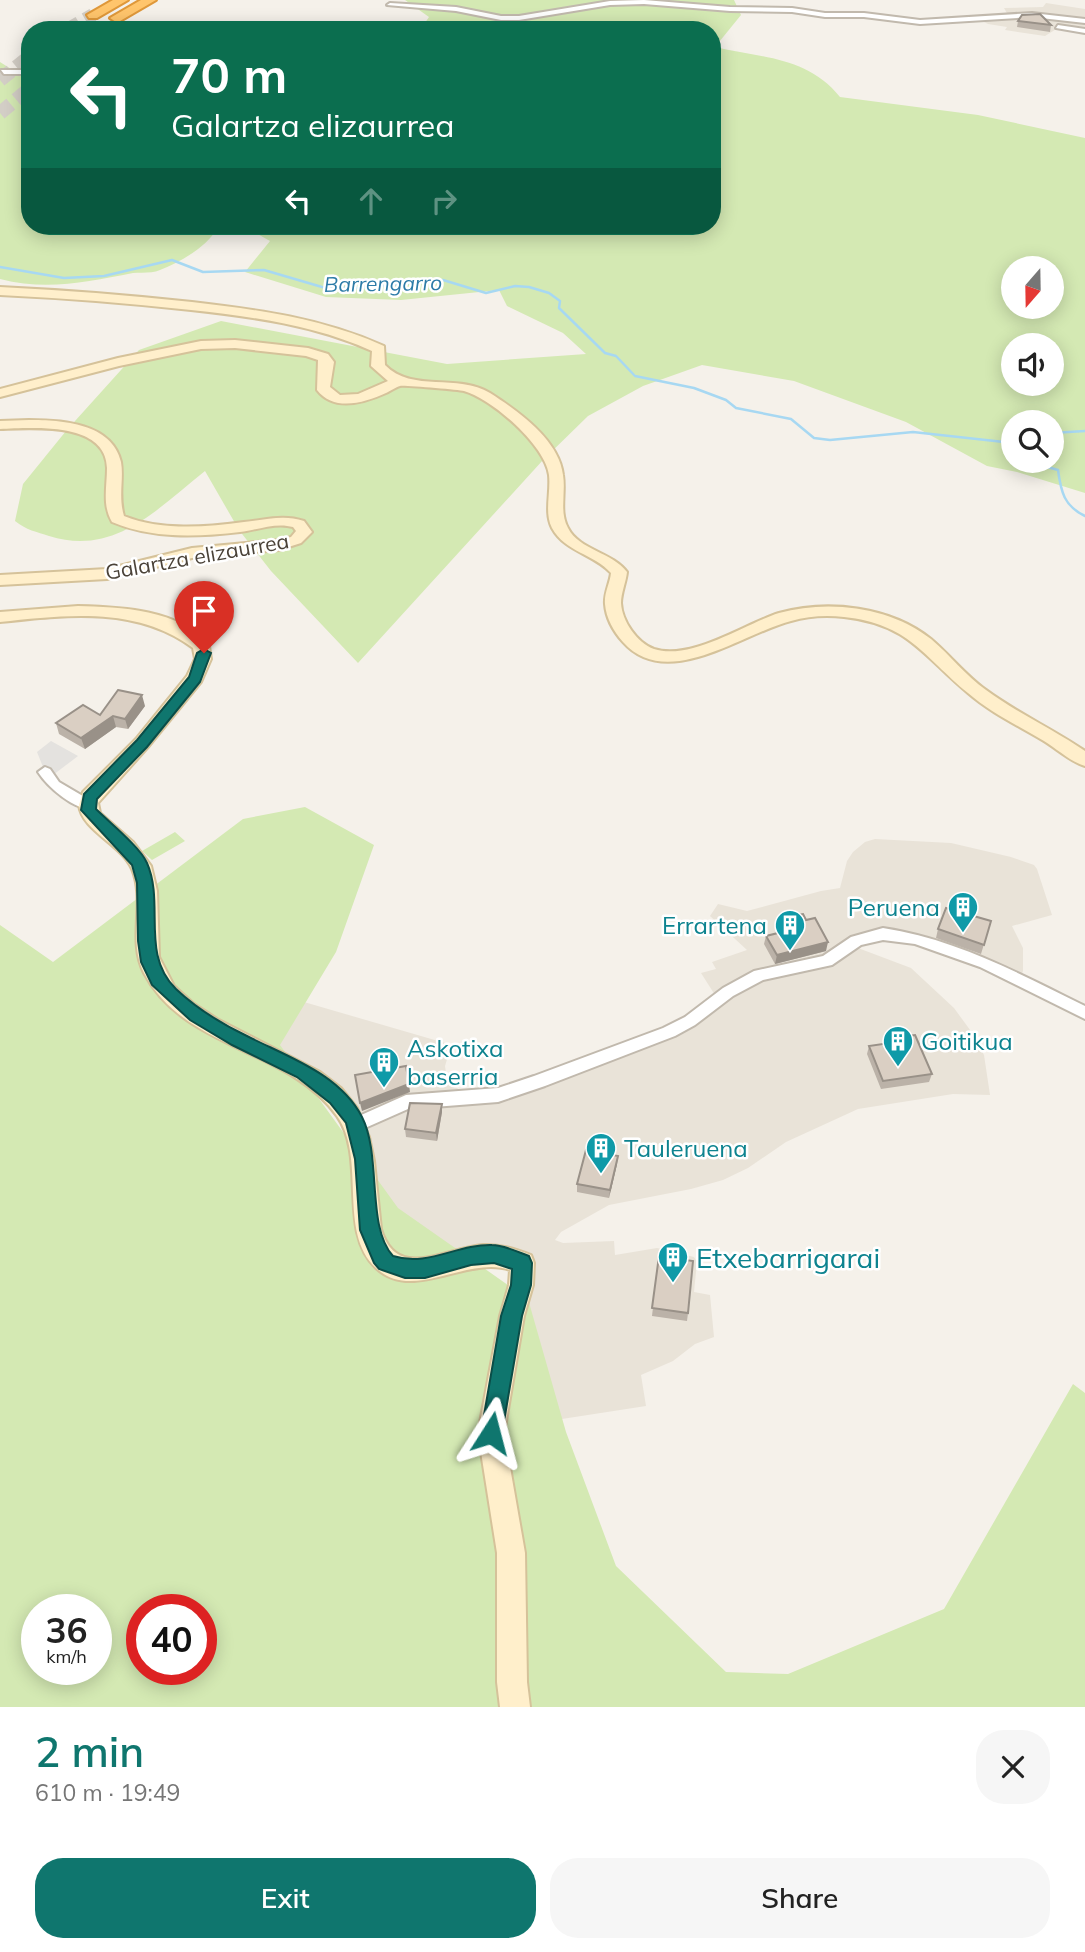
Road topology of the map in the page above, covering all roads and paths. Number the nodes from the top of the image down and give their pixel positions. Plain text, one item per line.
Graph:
1 (122, 0) edge
2 (150, 0) edge
3 (397, 0) edge
4 (93, 15) tunnel mouth
5 (1001, 17) junction
6 (116, 18) tunnel mouth
7 (1085, 21) edge
8 (1085, 31) edge
9 (4, 72) dead end
10 (21, 72) edge
11 (0, 291) edge
12 (397, 382) junction
13 (0, 393) edge
14 (0, 425) edge
15 (0, 580) edge
16 (0, 617) edge
17 (1085, 760) edge
18 (45, 772) dead end
19 (88, 804) junction
20 (1085, 1013) edge
21 (356, 1125) junction
22 (515, 1707) edge

1 - 4 highway
2 - 6 highway
3 - 5 street
5 - 7 street
5 - 8 street
9 - 10 street
11 - 12 street
12 - 13 street
12 - 17 street
14 - 15 street, Galartza elizaurrea
16 - 19 street, Galartza elizaurrea
18 - 19 street
19 - 21 street
20 - 21 street
21 - 22 street

